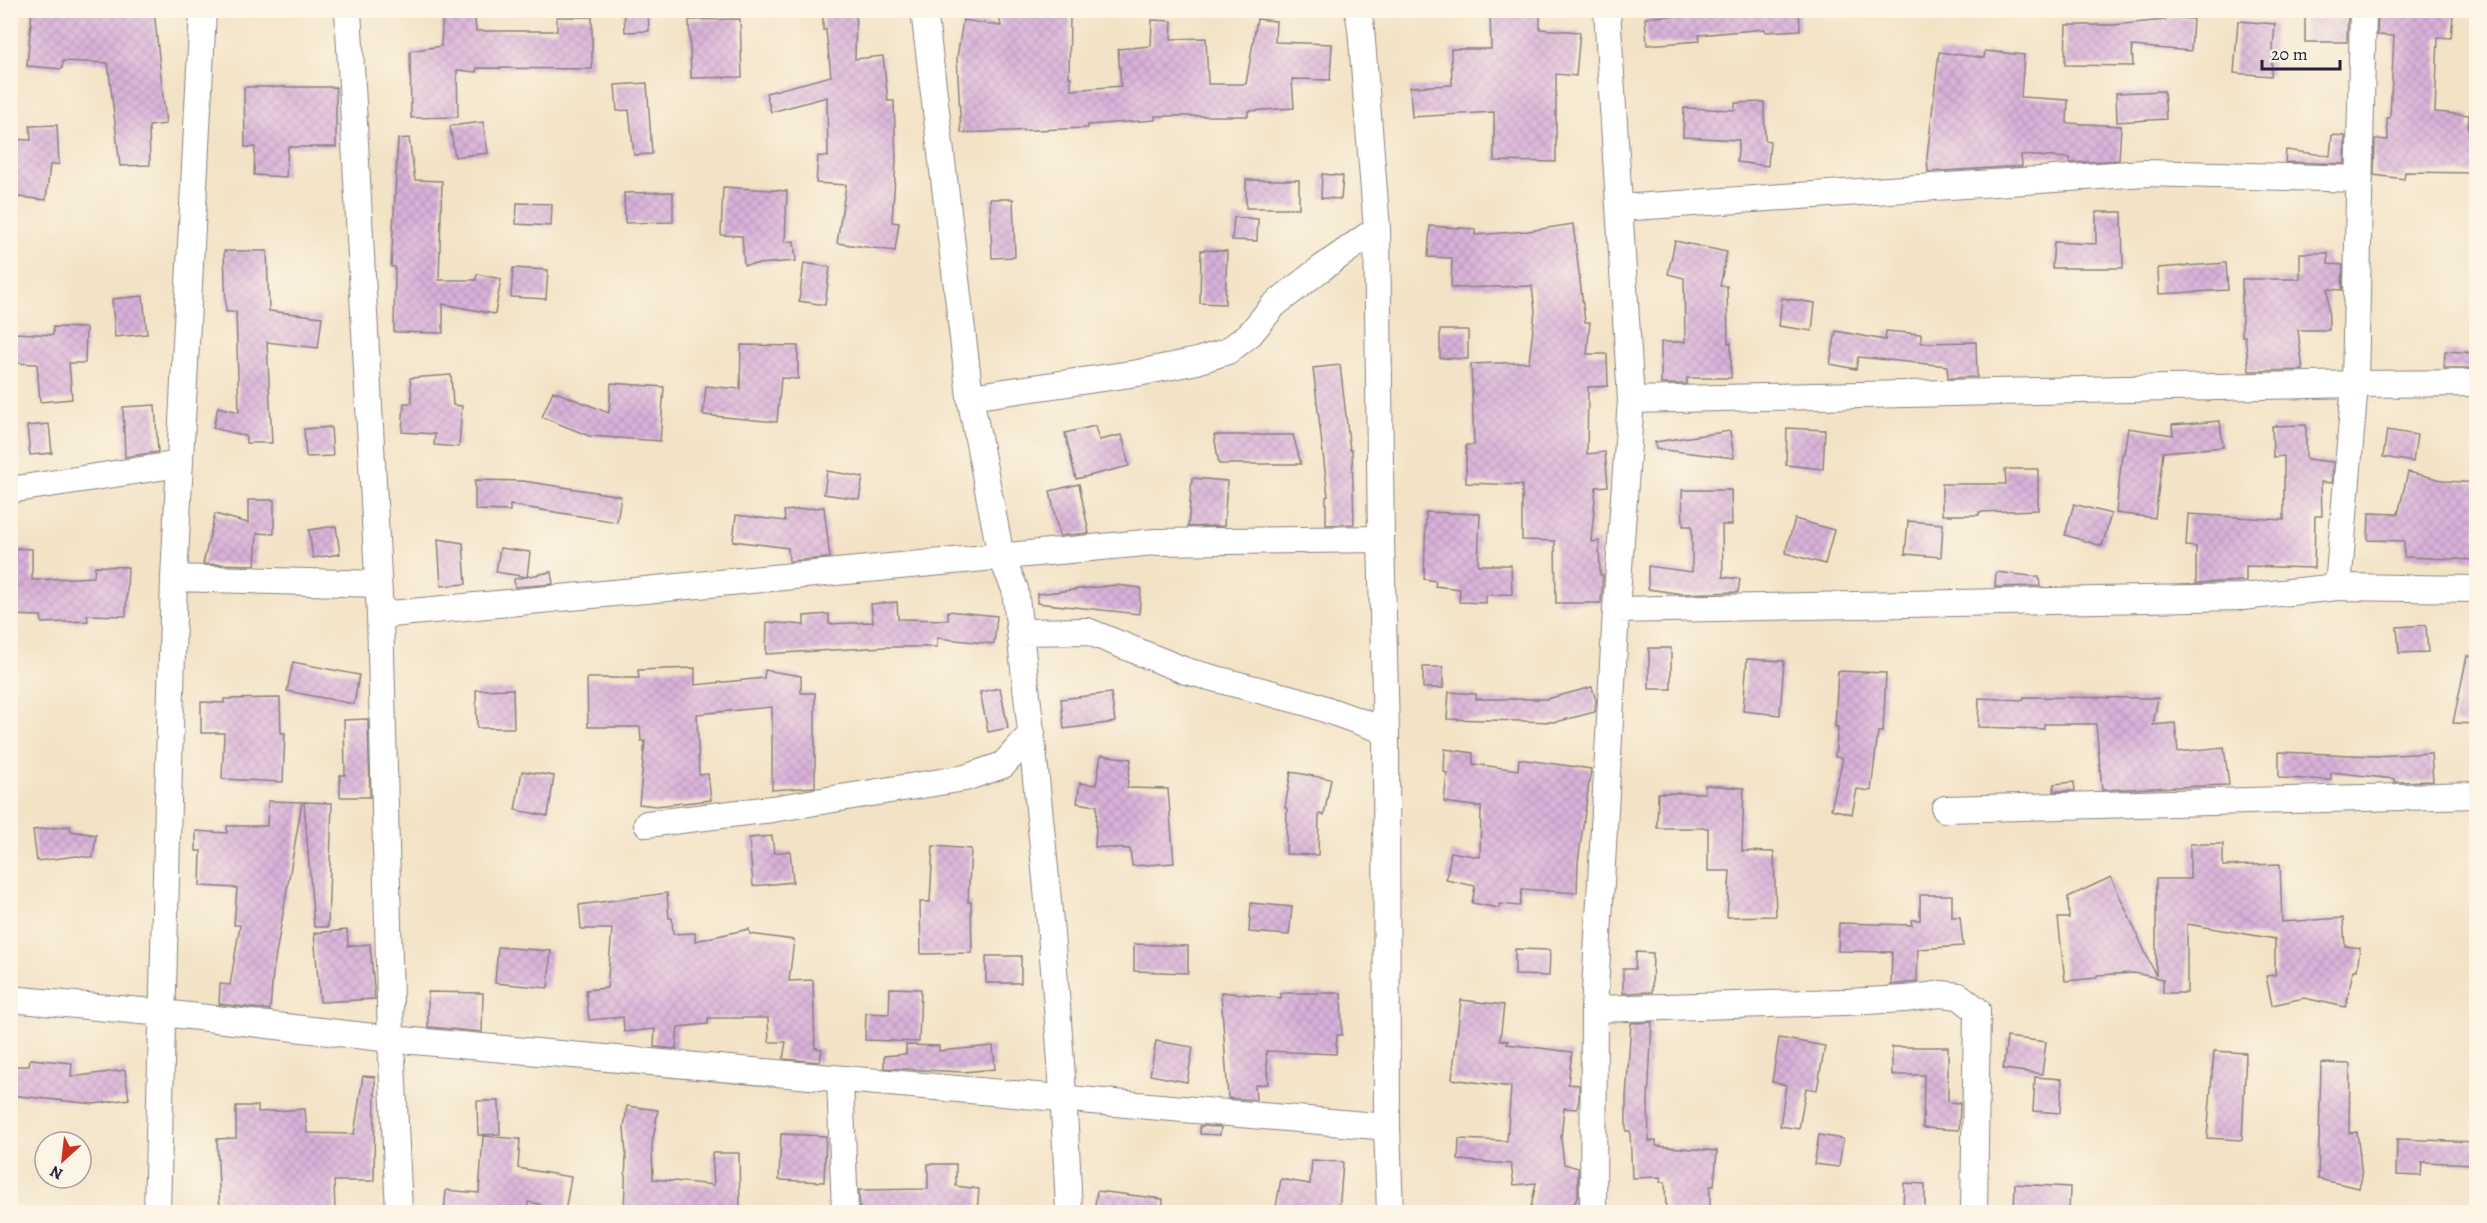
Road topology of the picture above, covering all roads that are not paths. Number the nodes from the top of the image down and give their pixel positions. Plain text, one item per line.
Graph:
1 (203, 10) edge
2 (348, 10) edge
3 (924, 10) edge
4 (1358, 10) edge
5 (1607, 10) edge
6 (2363, 10) edge
7 (2360, 179) junction
8 (1619, 208) junction
9 (1377, 229) junction
10 (2476, 383) edge
11 (2355, 384) junction
12 (970, 397) junction
13 (1631, 400) junction
14 (180, 464) junction
15 (10, 490) edge
16 (1380, 539) junction
17 (1001, 556) junction
18 (174, 578) junction
19 (378, 584) junction
20 (2338, 587) junction
21 (2476, 589) edge
22 (1616, 610) junction
23 (380, 615) junction
24 (1020, 632) junction
25 (1386, 731) junction
26 (1032, 733) junction
27 (2476, 795) edge
28 (1945, 809) dead end
29 (646, 824) dead end
30 (10, 999) edge
31 (1594, 1009) junction
32 (163, 1013) junction
33 (391, 1039) junction
34 (840, 1078) junction
35 (1064, 1098) junction
36 (1387, 1126) junction
37 (157, 1212) edge
38 (399, 1212) edge
39 (845, 1212) edge
40 (1069, 1212) edge
41 (1390, 1212) edge
42 (1593, 1212) edge
43 (1974, 1212) edge

1 - 14 street
2 - 19 street
3 - 12 street
4 - 9 street
5 - 8 street
6 - 7 street
7 - 8 street
7 - 11 street
8 - 13 street
9 - 12 street
9 - 16 street
10 - 11 street
11 - 13 street
11 - 20 street
12 - 17 street
13 - 22 street
14 - 15 street
14 - 18 street
16 - 17 street
16 - 25 street
17 - 23 street
17 - 24 street
18 - 19 street
18 - 32 street
19 - 23 street
20 - 21 street
20 - 22 street
22 - 31 street
23 - 33 street
24 - 25 street
24 - 26 street
25 - 36 street
26 - 29 street
26 - 35 street
27 - 28 street
30 - 32 street
31 - 42 street
31 - 43 street
32 - 33 street
32 - 37 street
33 - 34 street
33 - 38 street
34 - 35 street
34 - 39 street
35 - 36 street
35 - 40 street
36 - 41 street

